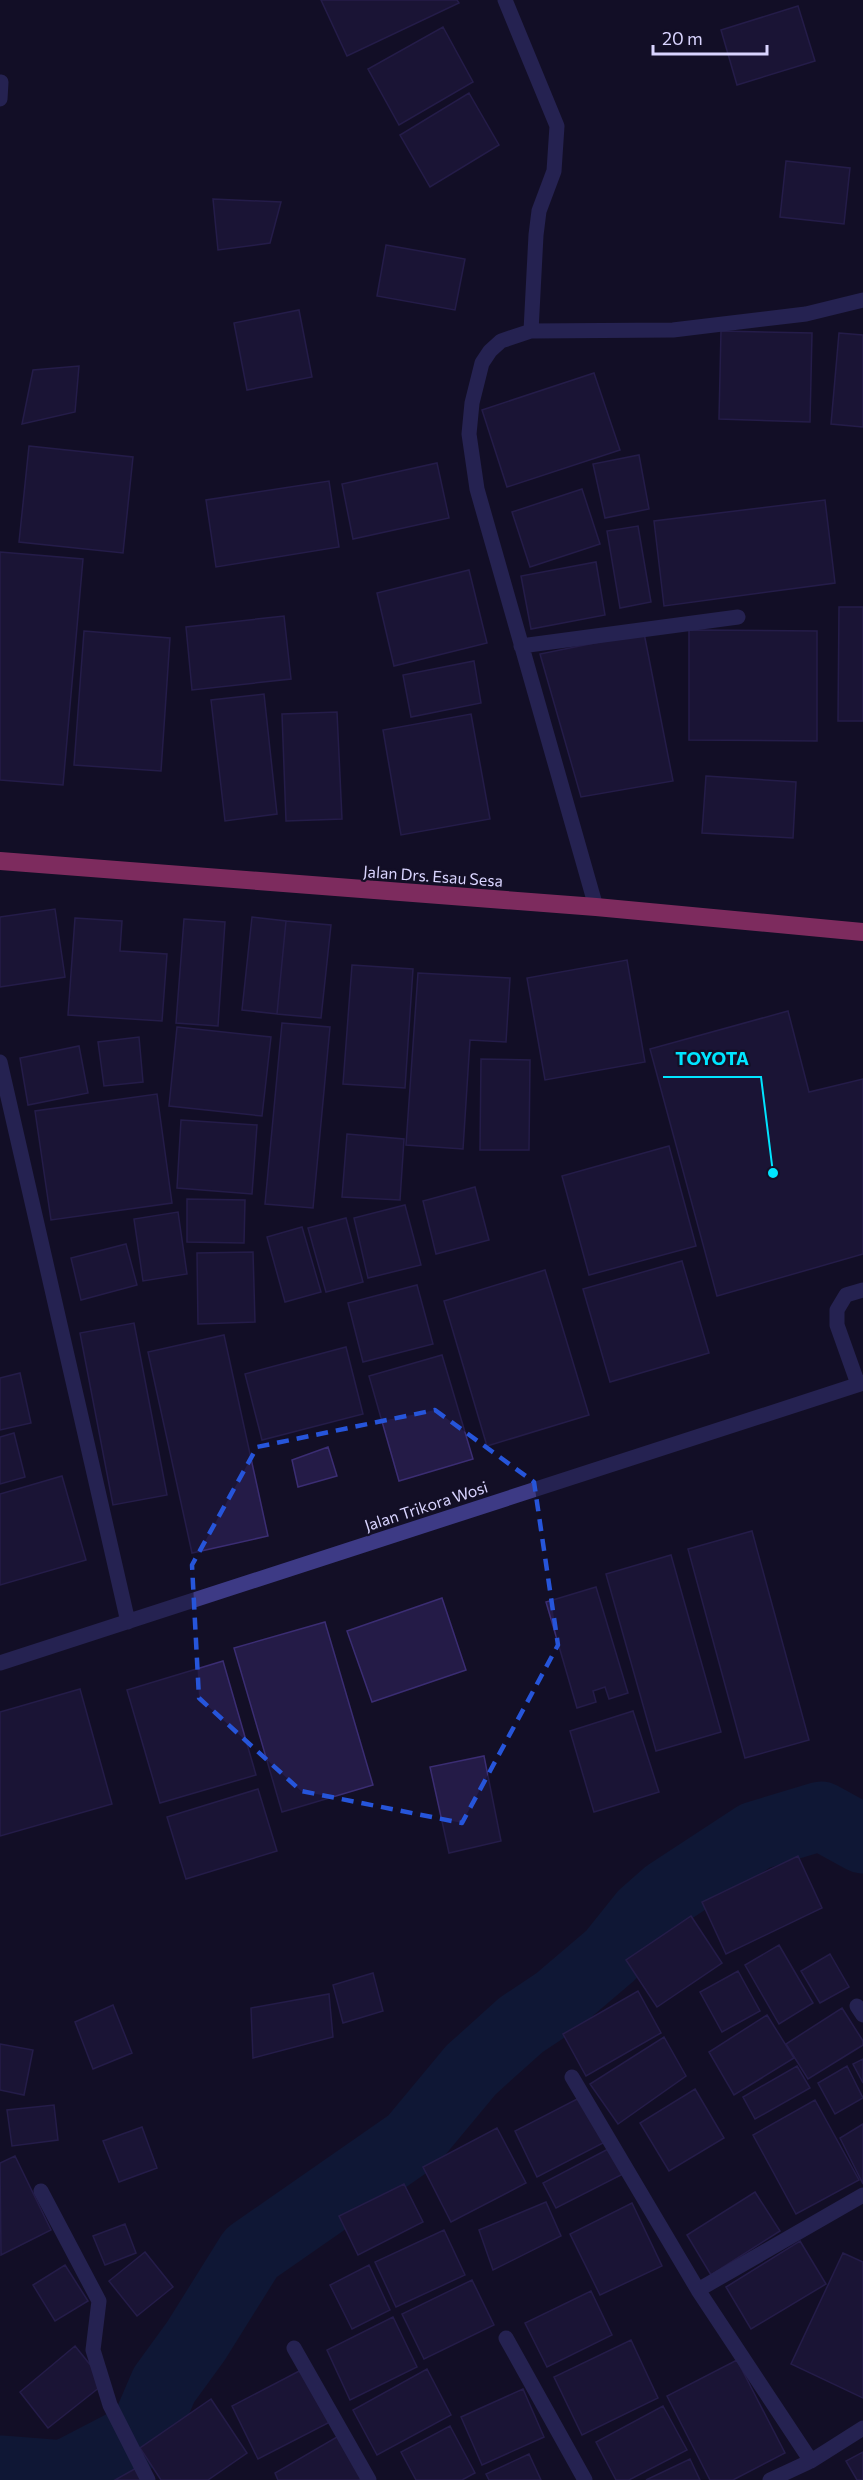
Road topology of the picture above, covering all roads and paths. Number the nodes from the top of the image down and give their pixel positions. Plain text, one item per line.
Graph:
1 (505, 0) edge
2 (1, 82) edge
3 (0, 99) edge
4 (863, 300) edge
5 (531, 331) junction
6 (738, 617) dead end
7 (521, 646) junction
8 (0, 861) edge
9 (596, 907) junction
10 (863, 932) edge
11 (0, 1062) edge
12 (863, 1290) edge
13 (861, 1383) edge
14 (128, 1622) junction
15 (0, 1662) edge
16 (572, 2077) dead end
17 (41, 2192) dead end
18 (863, 2195) edge
19 (698, 2290) junction
20 (506, 2338) dead end
21 (294, 2348) dead end
22 (863, 2428) edge
23 (811, 2461) junction
24 (148, 2480) edge
25 (369, 2480) edge
26 (585, 2480) edge
27 (770, 2480) edge

1 - 5 street
2 - 3 street
4 - 5 street
5 - 7 street
6 - 7 street
7 - 9 street
8 - 9 highway, Jalan Drs. Esau Sesa
9 - 10 highway, Jalan Drs. Esau Sesa
11 - 14 street
12 - 13 street
13 - 14 street, Jalan Trikora Wosi
14 - 15 street, Jalan Trikora Wosi
16 - 19 street
17 - 24 street
18 - 19 street
19 - 23 street
20 - 26 street
21 - 25 street
22 - 23 street
23 - 27 street

